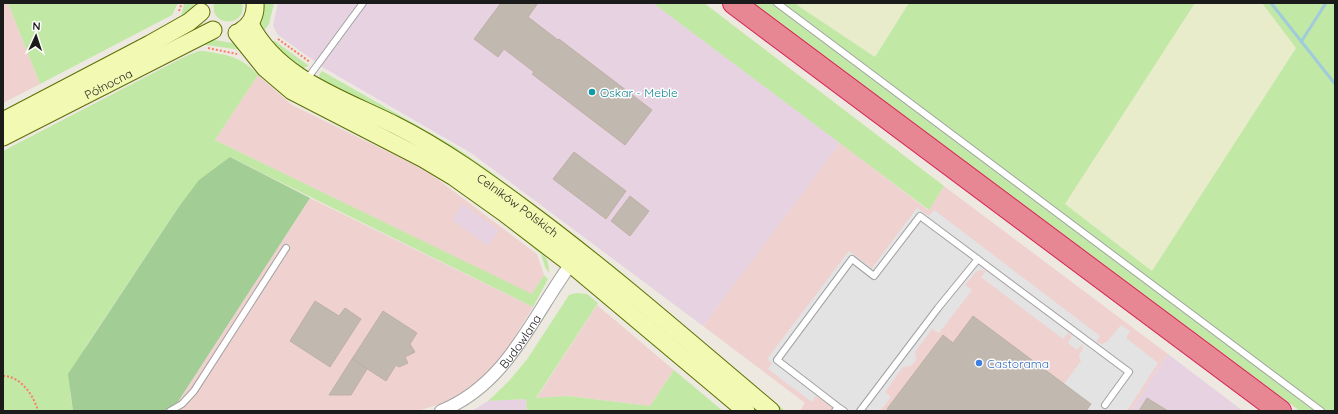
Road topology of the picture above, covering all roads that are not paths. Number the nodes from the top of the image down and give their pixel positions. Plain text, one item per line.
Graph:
1 (255, 3) edge
2 (363, 3) edge
3 (734, 3) edge
4 (778, 3) edge
5 (201, 8) edge
6 (243, 28) junction
7 (213, 30) junction
8 (306, 81) junction
9 (3, 121) edge
10 (3, 137) edge
11 (286, 248) dead end
12 (575, 258) junction
13 (978, 259) junction
14 (1105, 405) dead end
15 (836, 409) edge
16 (170, 411) edge
17 (440, 411) edge
18 (746, 411) edge
19 (772, 411) edge
20 (844, 411) edge
21 (860, 411) edge
22 (1280, 411) edge
23 (1321, 411) edge

1 - 6 street
2 - 8 lane
3 - 22 highway
4 - 23 lane
5 - 7 street
5 - 9 street, Północna
6 - 7 street
6 - 8 street, Celników Polskich
6 - 12 street, Celników Polskich
7 - 10 street, Północna
8 - 12 street, Celników Polskich
11 - 16 lane
12 - 17 street, Budowlana
12 - 18 street, Celników Polskich
12 - 19 street, Celników Polskich
13 - 14 lane
13 - 15 lane
13 - 21 lane
15 - 20 lane

